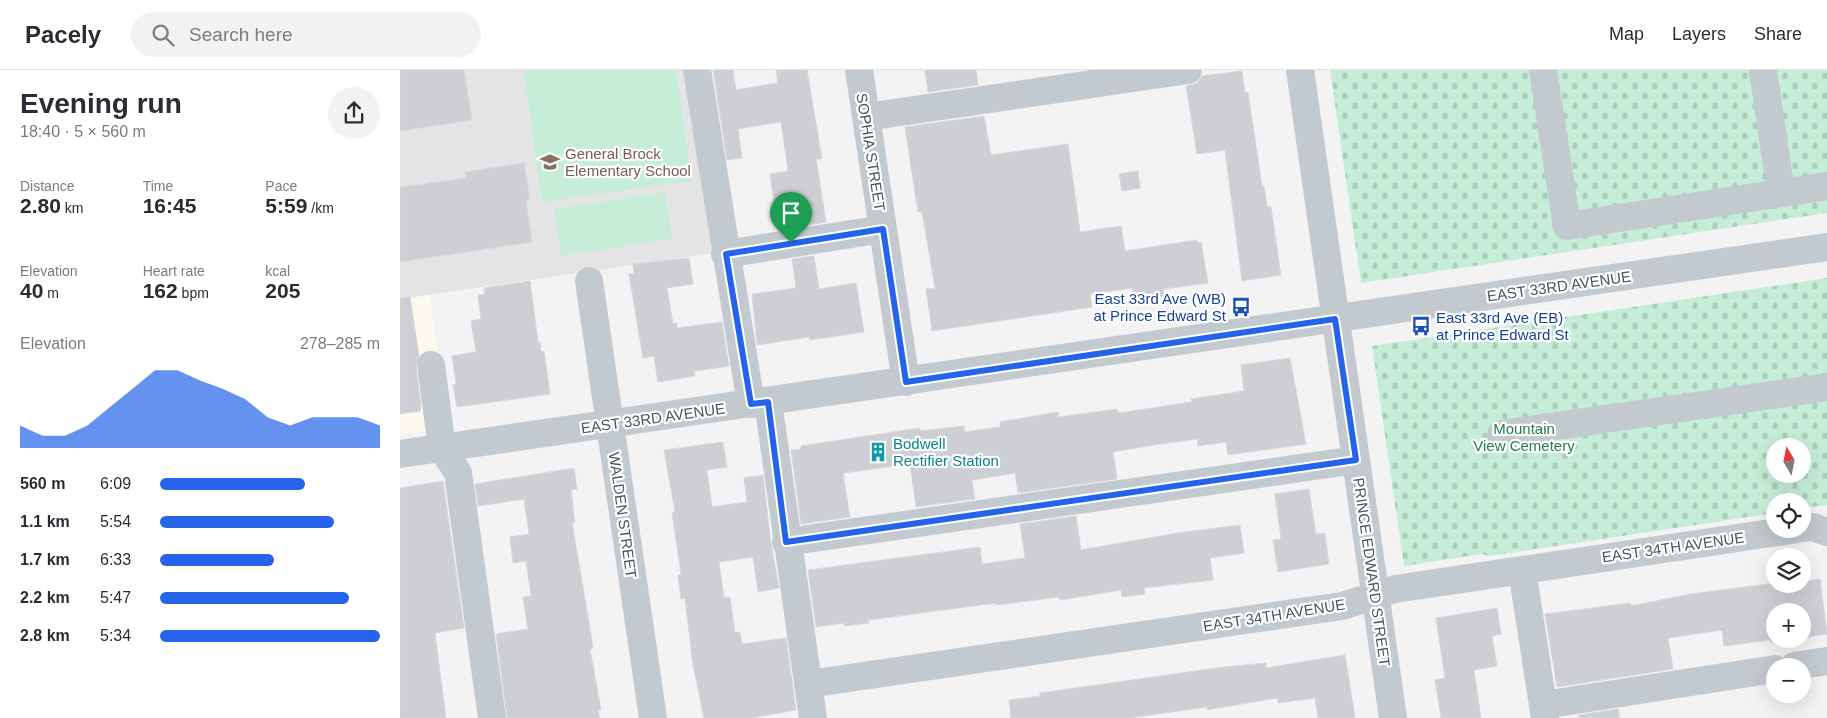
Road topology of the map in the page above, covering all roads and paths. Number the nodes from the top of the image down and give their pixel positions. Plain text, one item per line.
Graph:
1 (697, 70) edge
2 (859, 70) edge
3 (1188, 70) edge
4 (1300, 70) edge
5 (1543, 70) edge
6 (1762, 70) edge
7 (1080, 78) edge
8 (866, 117) junction
9 (1827, 186) edge
10 (1781, 193) junction
11 (883, 229) junction
12 (1827, 247) edge
13 (726, 254) junction
14 (589, 281) dead end
15 (1335, 319) junction
16 (431, 364) dead end
17 (906, 382) junction
18 (1827, 387) edge
19 (759, 403) junction
20 (609, 425) junction
21 (1501, 434) dead end
22 (442, 448) junction
23 (400, 454) edge
24 (1356, 460) junction
25 (1766, 535) edge
26 (786, 542) junction
27 (1522, 570) junction
28 (1375, 594) junction
29 (1827, 661) edge
30 (1811, 663) edge
31 (1766, 671) edge
32 (808, 684) junction
33 (1544, 712) edge
34 (492, 718) edge
35 (653, 718) edge
36 (813, 718) edge
37 (1393, 718) edge

1 - 13 street
2 - 8 street, SOPHIA STREET
3 - 7 street
4 - 15 street, PRINCE EDWARD STREET
5 - 10 street
6 - 10 street
7 - 8 street
8 - 11 street, SOPHIA STREET
9 - 10 street
11 - 13 street
11 - 17 street, SOPHIA STREET
12 - 15 street, EAST 33RD AVENUE
13 - 19 street
14 - 20 street, WALDEN STREET
15 - 17 street, EAST 33RD AVENUE
15 - 24 street, PRINCE EDWARD STREET
16 - 22 street
17 - 19 street, EAST 33RD AVENUE
18 - 21 street
19 - 20 street, EAST 33RD AVENUE
19 - 26 street
20 - 22 street, EAST 33RD AVENUE
20 - 35 street, WALDEN STREET
22 - 23 street, EAST 33RD AVENUE
22 - 34 street
24 - 26 street
24 - 28 street, PRINCE EDWARD STREET
25 - 27 street, EAST 34TH AVENUE
26 - 32 street
27 - 28 street, EAST 34TH AVENUE
27 - 33 street
28 - 32 street, EAST 34TH AVENUE
28 - 37 street, PRINCE EDWARD STREET
29 - 30 street
31 - 33 street
32 - 36 street

